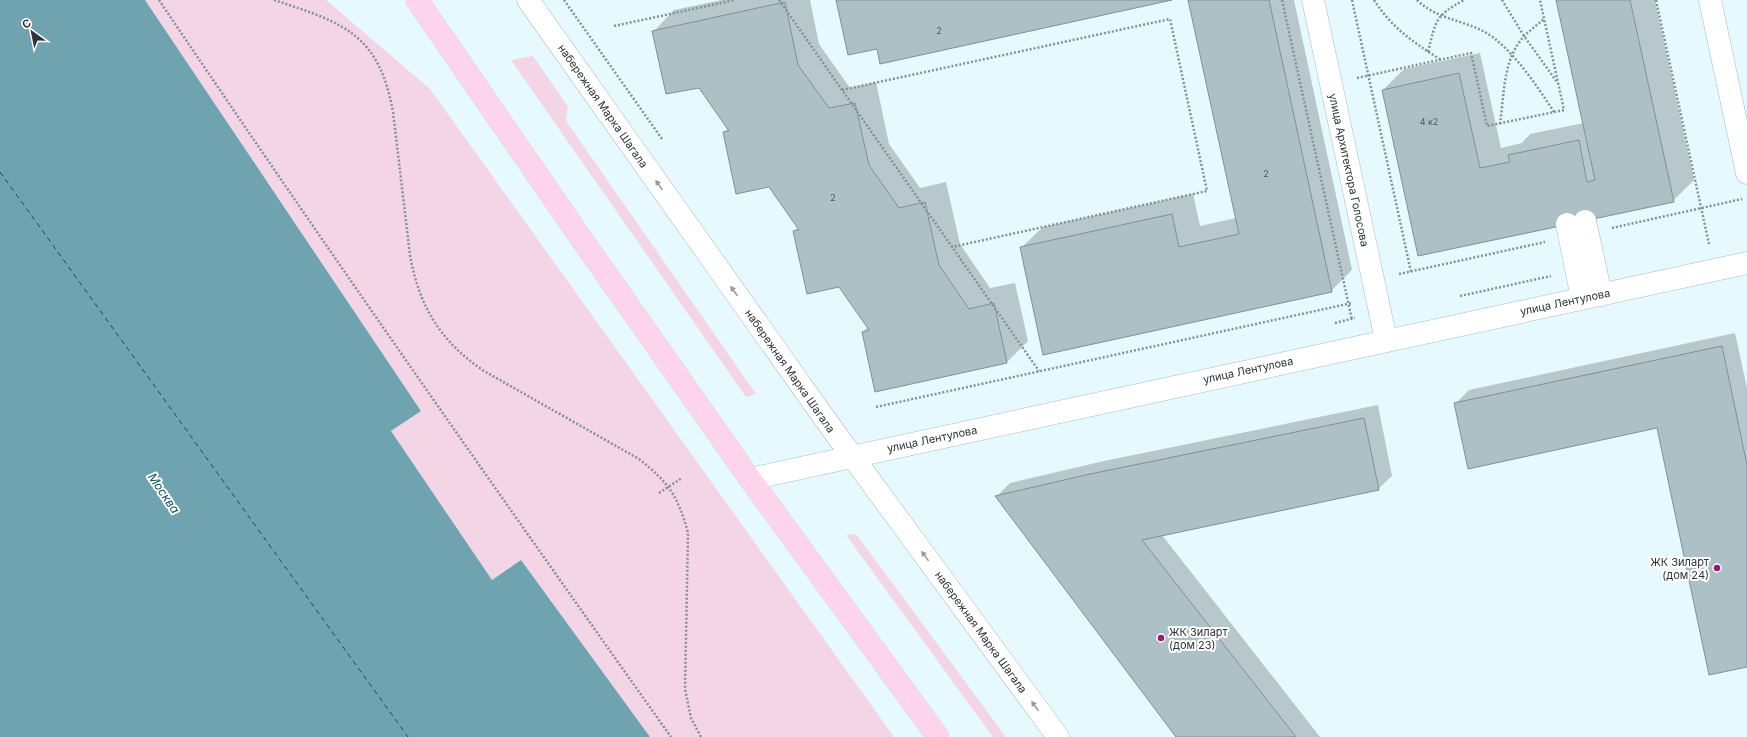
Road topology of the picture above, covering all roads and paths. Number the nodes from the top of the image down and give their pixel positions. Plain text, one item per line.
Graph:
1 (159, 0) edge
2 (274, 0) edge
3 (417, 0) edge
4 (528, 0) edge
5 (564, 0) edge
6 (735, 0) edge
7 (779, 0) edge
8 (1282, 0) edge
9 (1313, 0) edge
10 (1352, 0) edge
11 (1374, 0) edge
12 (1417, 0) edge
13 (1464, 0) edge
14 (1502, 0) edge
15 (1540, 0) edge
16 (1656, 0) edge
17 (1710, 0) edge
18 (1440, 15) junction
19 (1544, 19) junction
20 (614, 26) dead end
21 (1524, 36) junction
22 (1428, 52) junction
23 (1512, 56) junction
24 (1442, 60) junction
25 (1369, 76) junction
26 (1331, 84) junction
27 (1558, 84) junction
28 (842, 90) junction
29 (1554, 112) junction
30 (1500, 124) junction
31 (664, 142) dead end
32 (1747, 173) edge
33 (1716, 241) dead end
34 (1708, 243) junction
35 (952, 247) junction
36 (1747, 262) edge
37 (1577, 270) junction
38 (1714, 270) junction
39 (1411, 272) dead end
40 (1456, 297) dead end
41 (1592, 297) junction
42 (1348, 304) junction
43 (1379, 306) junction
44 (1351, 319) junction
45 (1328, 325) dead end
46 (1386, 340) junction
47 (1357, 346) junction
48 (1039, 371) junction
49 (876, 407) dead end
50 (852, 456) junction
51 (682, 478) dead end
52 (750, 479) junction
53 (668, 487) junction
54 (659, 493) dead end
55 (671, 737) edge
56 (701, 737) edge
57 (938, 737) edge
58 (1058, 737) edge

1 - 55 path
2 - 53 path
3 - 52 main road
50 -> 4 street, набережная Марка Шагала
5 - 31 path
6 - 20 path
7 - 28 path
8 - 42 path
9 - 26 street, улица Архитектора Голосова
10 - 25 path
11 - 22 path
12 - 18 path
13 - 18 path
14 - 21 path
15 - 19 path
16 - 34 path
17 - 32 street
18 - 22 path
18 - 23 path
19 - 21 path
19 - 27 path
21 - 23 path
21 - 27 path
22 - 24 path
23 - 29 path
23 - 30 path
24 - 25 path
24 - 30 path
25 - 26 path
25 - 39 path
26 - 43 street, улица Архитектора Голосова
27 - 29 path
28 - 35 path
28 - 35 path
29 - 30 path
33 - 34 path
34 - 38 path
35 - 48 path
36 - 38 street, улица Лентулова
37 - 40 path
37 - 41 street
37 - 41 street
38 - 41 street, улица Лентулова
41 - 46 street, улица Лентулова
42 - 43 path
42 - 44 path
42 - 48 path
43 - 44 path
43 - 46 street, улица Архитектора Голосова
44 - 45 path
44 - 47 path
46 - 47 street, улица Лентулова
47 - 50 street, улица Лентулова
48 - 49 path
50 - 52 street, улица Лентулова
58 -> 50 street, набережная Марка Шагала
51 - 53 path
52 - 57 main road
53 - 54 path
53 - 56 path

